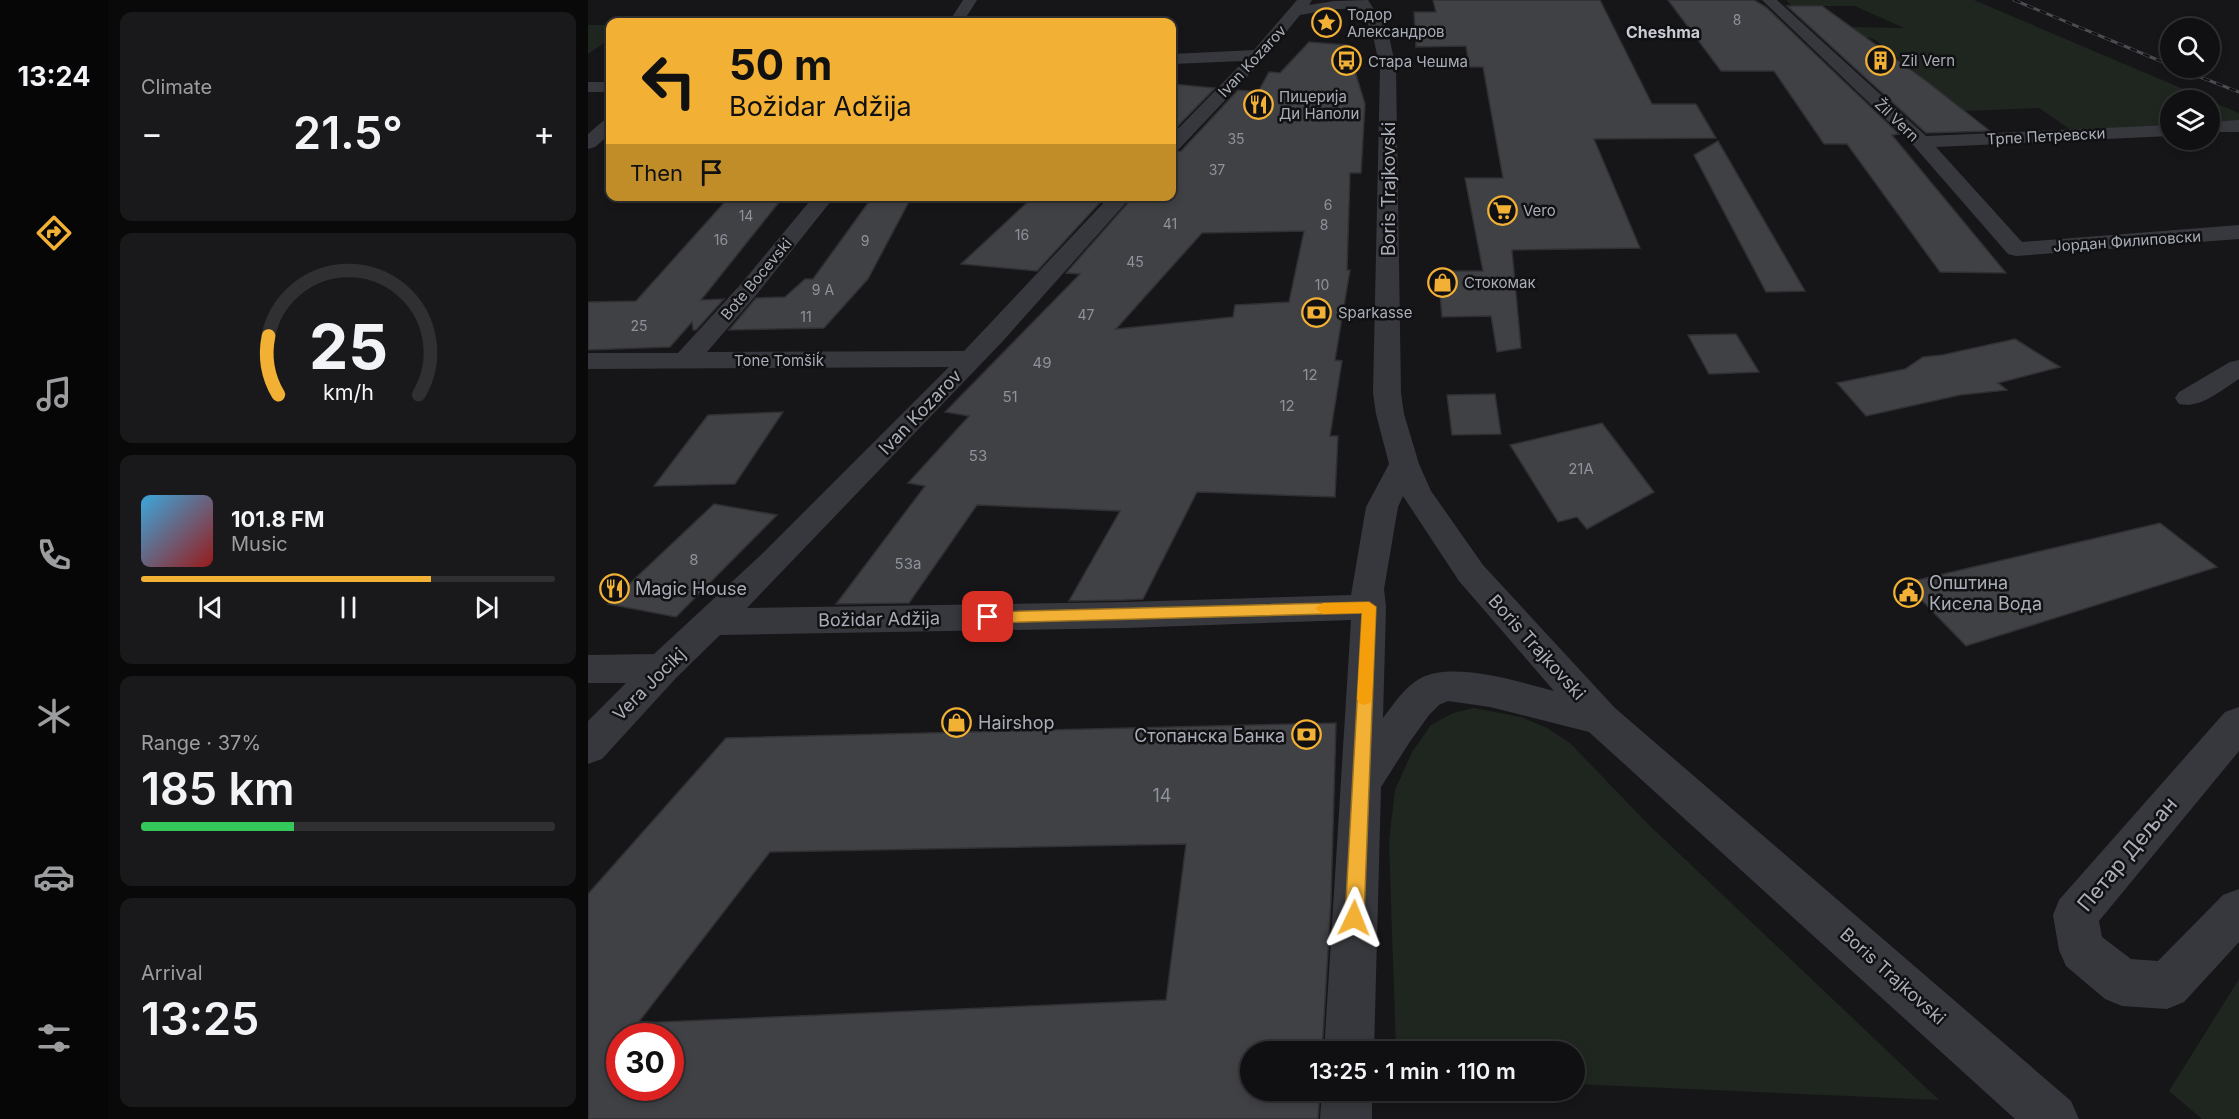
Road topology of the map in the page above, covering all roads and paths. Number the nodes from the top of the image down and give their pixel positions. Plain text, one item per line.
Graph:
1 (970, 0) edge
2 (1769, 0) edge
3 (1304, 3) edge
4 (1363, 3) edge
5 (959, 18) edge
6 (1258, 55) junction
7 (1176, 59) edge
8 (588, 87) edge
9 (606, 87) edge
10 (2239, 126) edge
11 (606, 127) edge
12 (2220, 127) edge
13 (2160, 130) edge
14 (1176, 141) edge
15 (1921, 142) junction
16 (588, 143) edge
17 (821, 201) edge
18 (1117, 201) edge
19 (2239, 232) edge
20 (2016, 249) joint
21 (971, 359) junction
22 (686, 360) junction
23 (588, 361) edge
24 (2239, 368) edge
25 (2189, 398) dead end
26 (1404, 464) junction
27 (1369, 607) junction
28 (712, 622) junction
29 (663, 668) junction
30 (588, 669) edge
31 (1601, 718) junction
32 (2239, 723) edge
33 (588, 747) edge
34 (1360, 785) junction
35 (2239, 910) edge
36 (1349, 1041) edge
37 (1347, 1101) edge
38 (1346, 1119) edge
39 (2053, 1119) edge

1 - 5 street
2 - 15 street, Žil Vern
3 - 4 street
3 - 6 street, Ivan Kozarov
4 - 26 street, Boris Trajkovski
6 - 7 street
6 - 14 street, Ivan Kozarov
8 - 9 street
10 - 12 street
11 - 16 street
13 - 15 street, Трпе Петревски
15 - 20 street, Žil Vern
17 - 22 street, Bote Bocevski
18 - 21 street, Ivan Kozarov
19 - 20 street, Јордан Филиповски
21 - 22 street, Tone Tomšiḱ
21 - 28 street, Ivan Kozarov
22 - 23 street, Tone Tomšiḱ
24 - 25 street
26 - 27 street
26 - 31 street, Boris Trajkovski
27 - 28 street, Božidar Adžija
27 - 34 street
28 - 29 street, Vera Jocikj
29 - 30 street
29 - 33 street, Vera Jocikj
31 - 34 street
31 - 39 street, Boris Trajkovski
32 - 35 street, Петар Дељан
34 - 36 street
37 - 38 street

